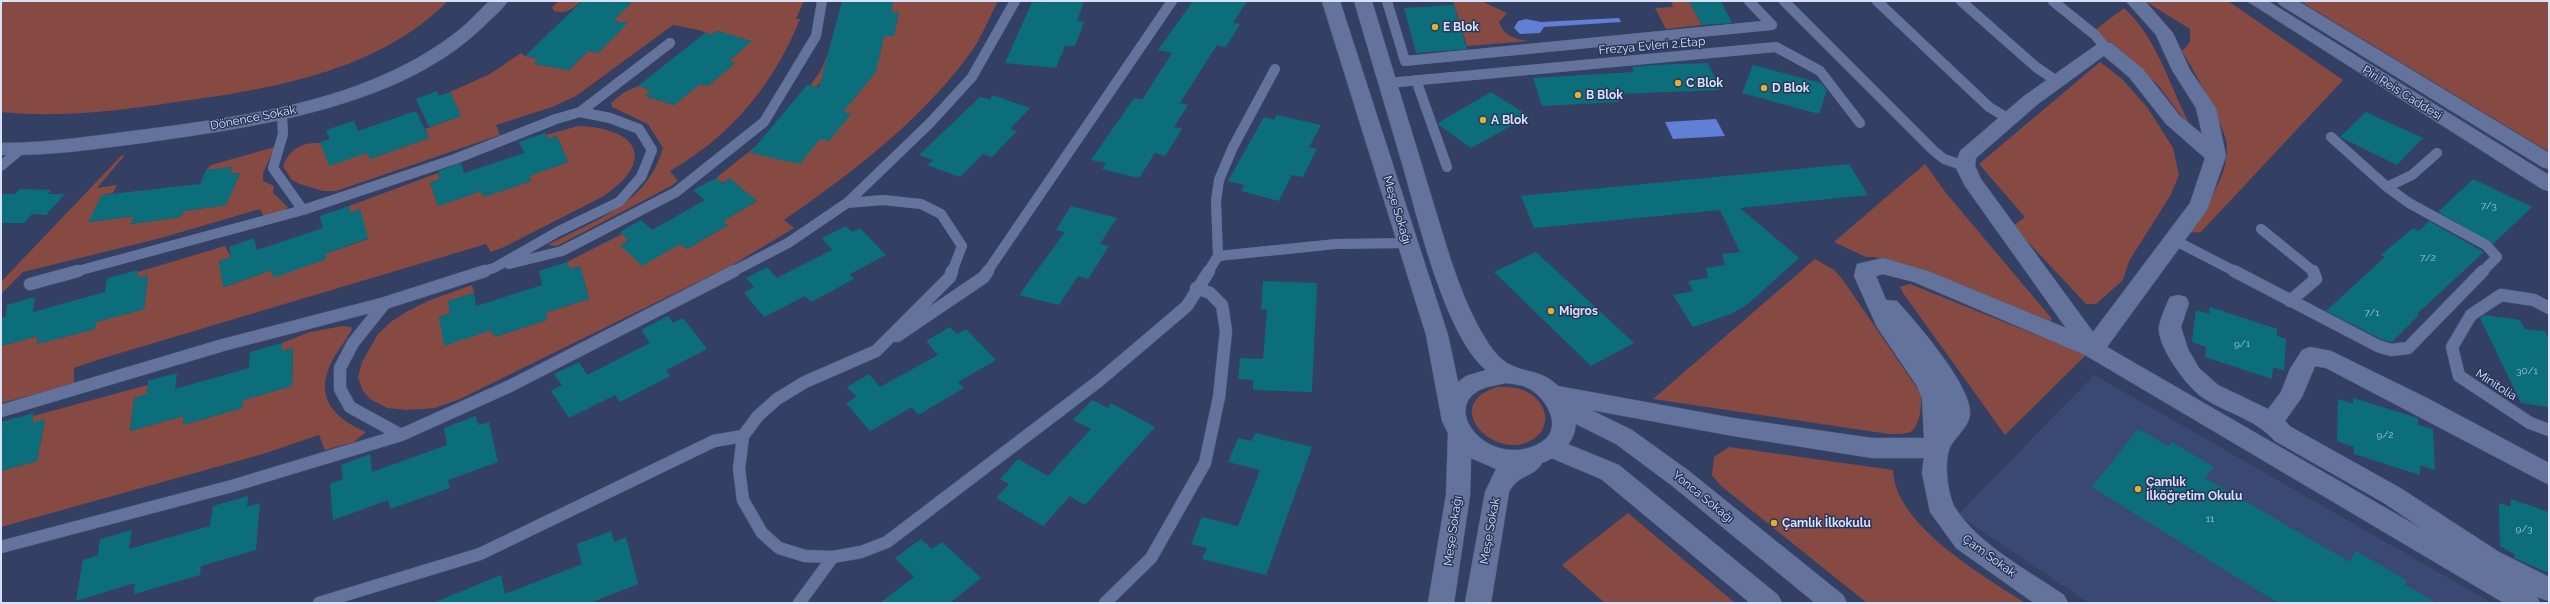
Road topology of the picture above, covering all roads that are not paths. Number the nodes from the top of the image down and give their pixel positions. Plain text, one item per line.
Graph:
1 (499, 1) edge
2 (822, 1) edge
3 (1015, 1) edge
4 (1172, 1) edge
5 (1331, 1) edge
6 (1363, 1) edge
7 (1387, 1) edge
8 (1749, 1) edge
9 (1784, 1) edge
10 (1877, 1) edge
11 (1961, 1) edge
12 (2053, 1) edge
13 (2135, 1) edge
14 (2256, 1) edge
15 (2286, 1) edge
16 (670, 43) dead end
17 (2104, 47) junction
18 (1275, 69) dead end
19 (1416, 80) junction
20 (2056, 80) junction
21 (1388, 83) junction
22 (580, 112) junction
23 (282, 115) junction
24 (2009, 120) junction
25 (1860, 123) dead end
26 (2331, 137) dead end
27 (1, 149) edge
28 (20, 150) junction
29 (2437, 153) dead end
30 (2216, 156) junction
31 (2549, 162) edge
32 (1, 166) edge
33 (1965, 166) junction
34 (1447, 167) dead end
35 (2549, 184) edge
36 (2387, 187) junction
37 (847, 203) junction
38 (303, 210) junction
39 (2261, 229) dead end
40 (2174, 240) junction
41 (1408, 243) junction
42 (1218, 256) junction
43 (494, 268) junction
44 (30, 284) dead end
45 (1196, 288) junction
46 (2290, 300) junction
47 (385, 302) junction
48 (2178, 303) dead end
49 (2549, 308) edge
50 (2093, 349) junction
51 (876, 351) junction
52 (1506, 374) junction
53 (1556, 400) junction
54 (1, 411) edge
55 (2271, 421) junction
56 (1456, 428) junction
57 (2549, 430) edge
58 (401, 435) junction
59 (743, 436) junction
60 (1937, 448) junction
61 (1546, 452) junction
62 (2549, 475) edge
63 (2387, 507) junction
64 (1, 547) edge
65 (833, 557) junction
66 (2549, 590) edge
67 (319, 603) edge
68 (799, 603) edge
69 (1105, 603) edge
70 (1442, 603) edge
71 (1478, 603) edge
72 (1769, 603) edge
73 (1834, 603) edge
74 (2055, 603) edge
75 (2527, 603) edge

1 - 23 street, Dönence Sokak
2 - 43 lane
3 - 37 lane
4 - 51 lane
5 - 41 street, Meşe Sokağı
6 - 21 street
7 - 8 lane
9 - 33 lane
10 - 24 lane
11 - 20 lane
12 - 17 lane
13 - 30 street
14 - 35 street, Piri Reis Caddesi
15 - 31 street, Piri Reis Caddesi
16 - 22 lane
17 - 20 street
17 - 30 street
18 - 42 lane
19 - 21 lane, Frezya Evleri 2.Etap
19 - 25 lane, Frezya Evleri 2.Etap
19 - 34 lane
20 - 24 street
21 - 52 street
22 - 38 lane
22 - 43 lane
23 - 28 street, Dönence Sokak
23 - 38 lane
24 - 33 street
26 - 36 lane
27 - 28 street, Dönence Sokak
28 - 32 lane
29 - 36 lane
30 - 40 street
33 - 50 street
36 - 46 lane
37 - 51 lane
37 - 58 lane
38 - 44 lane
39 - 46 lane
40 - 46 lane
40 - 50 street
41 - 42 lane
41 - 56 street, Meşe Sokağı
42 - 45 lane
43 - 47 lane
45 - 65 lane
45 - 69 lane
47 - 54 lane
47 - 58 lane
48 - 55 street
49 - 57 lane, Minitolia
50 - 60 street, Çam Sokak
50 - 63 street
51 - 59 lane
52 - 53 street
52 - 56 street
53 - 60 street
53 - 61 street
53 - 73 street, Yonca Sokağı
55 - 62 street
55 - 63 street
56 - 61 street
56 - 70 street, Meşe Sokağı
58 - 64 lane
59 - 65 lane
59 - 67 lane
60 - 74 street, Çam Sokak
61 - 71 street, Meşe Sokak
61 - 72 street
63 - 66 street
63 - 75 street
65 - 68 lane

